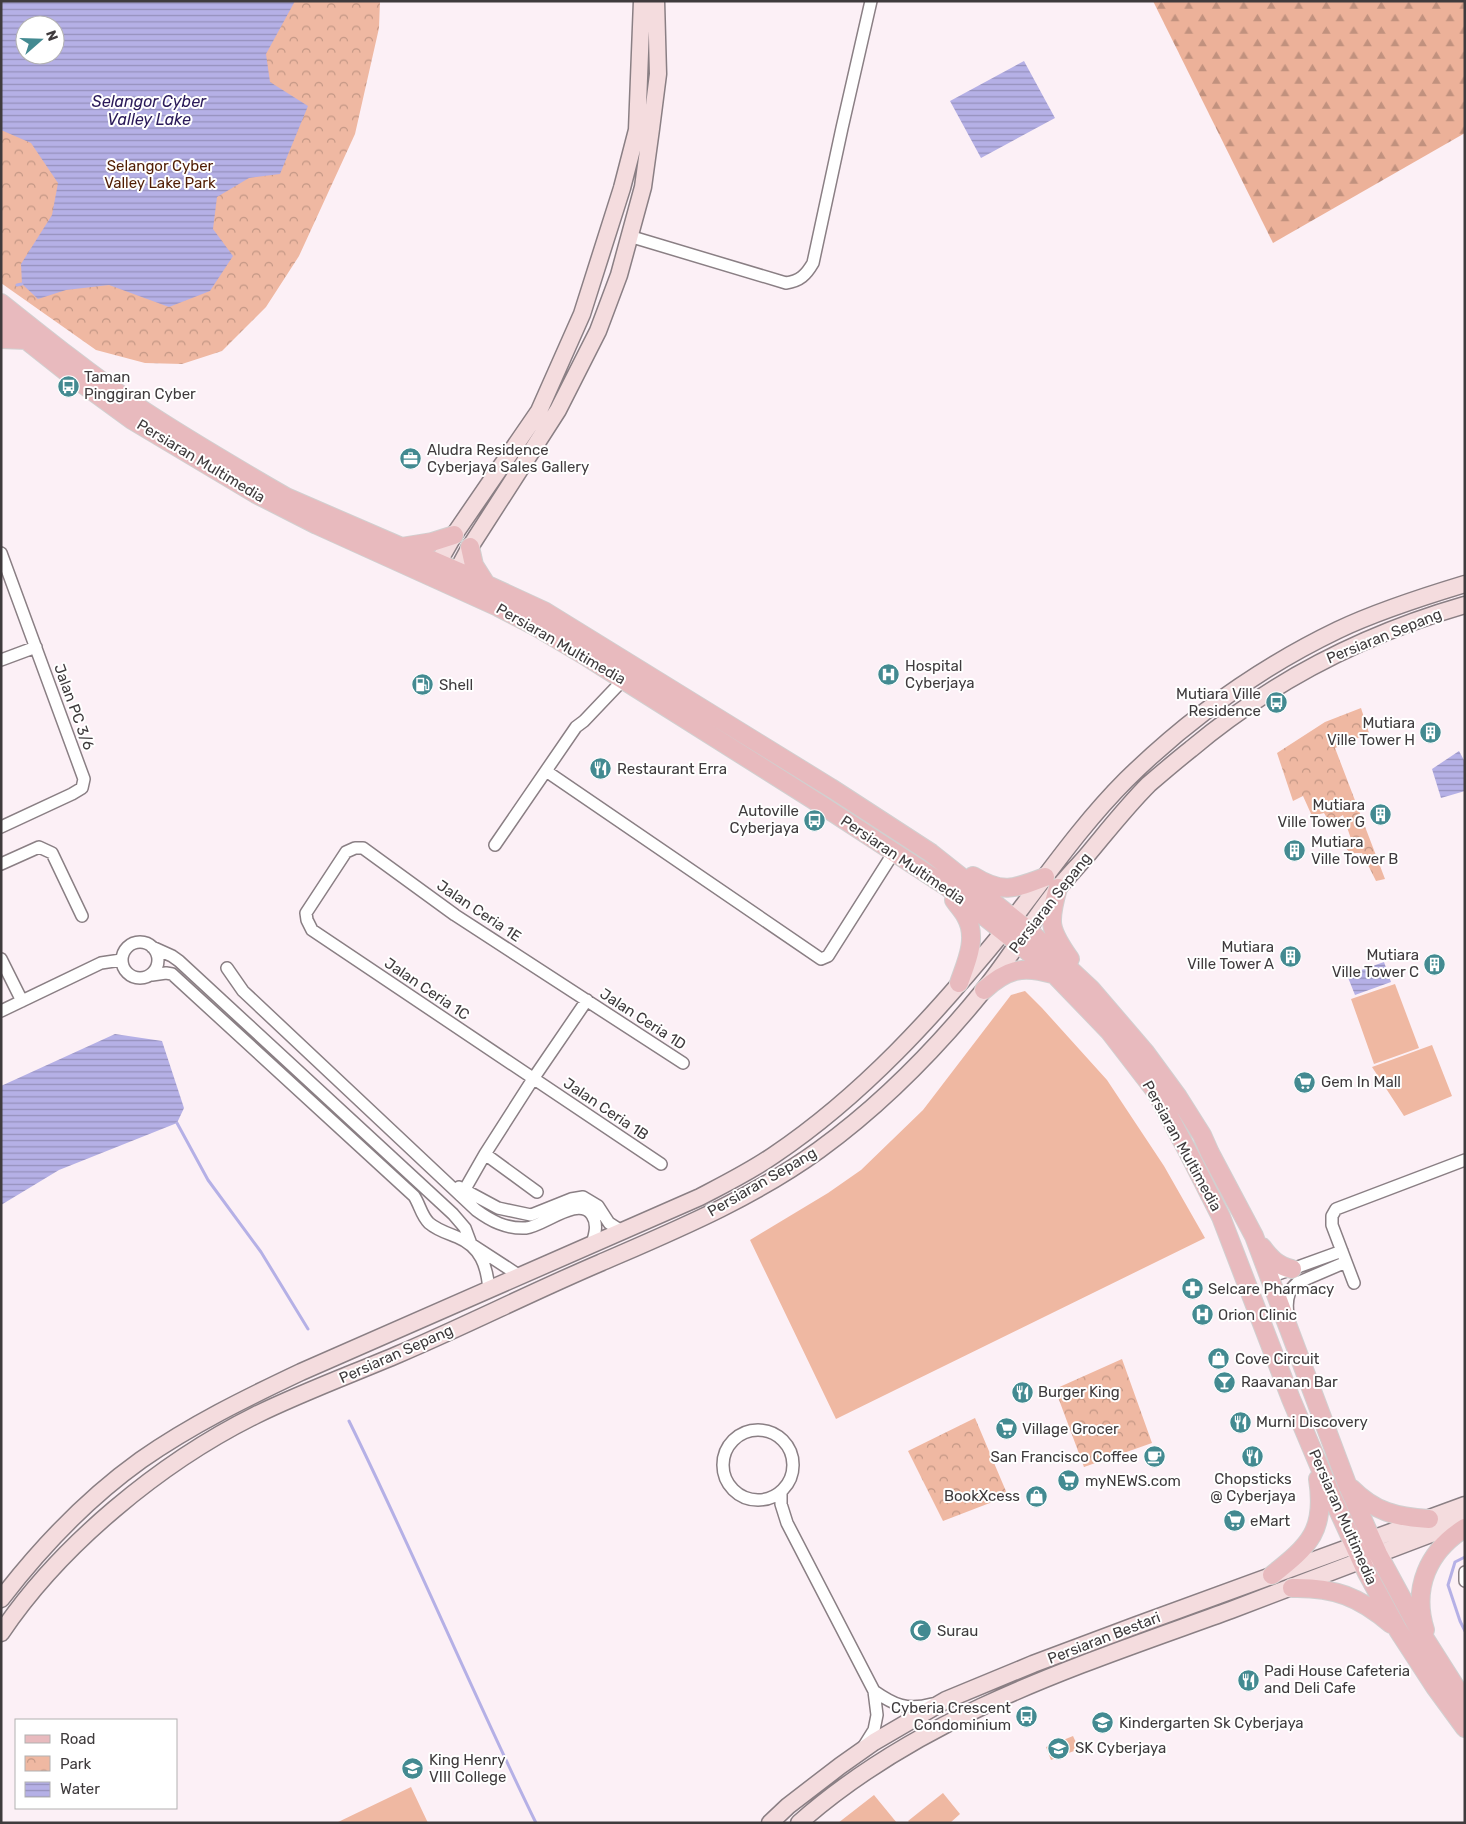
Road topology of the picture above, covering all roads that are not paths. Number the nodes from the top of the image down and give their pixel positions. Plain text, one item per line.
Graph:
1 (642, 1) edge
2 (656, 1) edge
3 (871, 1) edge
4 (630, 236) junction
5 (3, 312) edge
6 (1, 339) edge
7 (27, 340) junction
8 (454, 534) junction
9 (401, 547) junction
10 (470, 547) junction
11 (1, 552) edge
12 (438, 563) junction
13 (457, 570) junction
14 (486, 584) junction
15 (1465, 584) edge
16 (1465, 605) edge
17 (36, 648) junction
18 (1, 660) edge
19 (623, 680) junction
20 (546, 771) junction
21 (1, 827) edge
22 (496, 845) dead end
23 (355, 848) joint
24 (894, 852) junction
25 (931, 853) junction
26 (1, 864) edge
27 (1052, 882) junction
28 (946, 886) junction
29 (82, 916) dead end
30 (1008, 924) junction
31 (1024, 937) junction
32 (152, 947) junction
33 (1, 959) edge
34 (121, 960) junction
35 (227, 968) dead end
36 (152, 975) junction
37 (1055, 975) junction
38 (959, 983) junction
39 (1091, 989) junction
40 (984, 990) junction
41 (587, 1000) junction
42 (22, 1001) junction
43 (1, 1011) edge
44 (683, 1063) dead end
45 (533, 1079) junction
46 (486, 1154) junction
47 (1465, 1160) edge
48 (661, 1164) dead end
49 (537, 1192) dead end
50 (463, 1193) junction
51 (1335, 1231) junction
52 (623, 1232) junction
53 (1254, 1236) junction
54 (471, 1244) junction
55 (592, 1244) junction
56 (1344, 1257) junction
57 (1315, 1260) junction
58 (1292, 1269) junction
59 (1316, 1274) junction
60 (520, 1276) junction
61 (1270, 1277) junction
62 (489, 1290) junction
63 (526, 1296) junction
64 (1292, 1336) junction
65 (376, 1338) junction
66 (1272, 1348) junction
67 (1314, 1454) junction
68 (1347, 1484) junction
69 (780, 1492) junction
70 (762, 1500) junction
71 (1465, 1505) edge
72 (1429, 1519) junction
73 (1465, 1521) edge
74 (786, 1523) junction
75 (1465, 1528) edge
76 (1375, 1547) junction
77 (1358, 1554) junction
78 (1465, 1572) edge
79 (1272, 1576) junction
80 (1465, 1581) edge
81 (1292, 1588) junction
82 (1, 1599) edge
83 (1137, 1625) junction
84 (1398, 1630) junction
85 (1, 1633) edge
86 (1154, 1637) junction
87 (1440, 1664) junction
88 (874, 1691) junction
89 (946, 1700) junction
90 (1465, 1702) edge
91 (1465, 1728) edge
92 (862, 1750) junction
93 (829, 1774) junction
94 (830, 1797) junction
95 (770, 1823) edge
96 (799, 1823) edge

1 - 8 street
2 - 4 street
3 - 4 street
4 - 10 street
5 - 7 main road, Persiaran Multimedia
5 - 9 main road, Persiaran Multimedia
6 - 7 main road
7 - 19 main road, Persiaran Multimedia
8 - 9 main road
8 - 12 street
9 - 12 main road, Persiaran Multimedia
10 - 13 street
10 - 14 main road
11 - 17 street, Jalan PC 3/6
12 - 13 main road, Persiaran Multimedia
13 - 14 main road, Persiaran Multimedia
14 - 25 main road, Persiaran Multimedia
15 - 27 street, Persiaran Sepang
16 - 27 street, Persiaran Sepang
17 - 18 street
17 - 21 street, Jalan PC 3/6
19 - 20 street
19 - 24 main road, Persiaran Multimedia
20 - 22 street
20 - 24 street
23 - 41 street, Jalan Ceria 1E
23 - 45 street, Jalan Ceria 1C
24 - 28 main road, Persiaran Multimedia
25 - 27 main road
25 - 30 main road, Persiaran Multimedia
26 - 29 street
27 - 30 street, Persiaran Sepang
27 - 31 street, Persiaran Sepang
27 - 39 main road
28 - 30 main road, Persiaran Multimedia
28 - 38 main road
30 - 31 main road, Persiaran Multimedia
30 - 38 street, Persiaran Sepang
31 - 37 main road, Persiaran Multimedia
31 - 39 main road, Persiaran Multimedia
31 - 40 street, Persiaran Sepang
32 - 34 street
32 - 36 street
32 - 54 street
33 - 42 street
34 - 36 street
34 - 42 street
35 - 50 street
36 - 54 street
37 - 40 main road
37 - 66 main road, Persiaran Multimedia
38 - 52 street, Persiaran Sepang
39 - 53 main road, Persiaran Multimedia
40 - 63 street, Persiaran Sepang
41 - 44 street, Jalan Ceria 1D
41 - 45 street
42 - 43 street
45 - 46 street
45 - 48 street, Jalan Ceria 1B
46 - 49 street
46 - 50 street
47 - 51 street
50 - 52 street
50 - 55 street
51 - 56 street
51 - 57 street
52 - 55 street, Persiaran Sepang
53 - 58 main road
53 - 61 main road, Persiaran Multimedia
54 - 60 street
54 - 62 street
55 - 60 street, Persiaran Sepang
56 - 57 street
56 - 59 street
56 - 59 street
57 - 58 street
58 - 61 street
59 - 64 street
60 - 62 street, Persiaran Sepang
61 - 64 main road, Persiaran Multimedia
61 - 66 main road
62 - 65 street, Persiaran Sepang
63 - 65 street
63 - 85 street, Persiaran Sepang
64 - 68 main road, Persiaran Multimedia
65 - 82 street, Persiaran Sepang
66 - 67 main road, Persiaran Multimedia
67 - 77 main road, Persiaran Multimedia
67 - 79 main road
68 - 72 main road
68 - 76 main road, Persiaran Multimedia
69 - 70 street
69 - 70 street
69 - 74 street
70 - 74 street
71 - 72 street, Persiaran Bestari
72 - 76 street, Persiaran Bestari
73 - 76 street, Persiaran Bestari
74 - 88 street
75 - 87 main road
76 - 77 street, Persiaran Bestari
76 - 87 main road, Persiaran Multimedia
77 - 79 street, Persiaran Bestari
77 - 81 street, Persiaran Bestari
77 - 84 main road, Persiaran Multimedia
78 - 80 street
79 - 83 street, Persiaran Bestari
81 - 84 main road
81 - 86 street, Persiaran Bestari
83 - 86 street
83 - 89 street, Persiaran Bestari
84 - 91 main road, Persiaran Multimedia
86 - 94 street, Persiaran Bestari
87 - 90 main road, Persiaran Multimedia
88 - 89 street
88 - 92 street
89 - 92 street, Persiaran Bestari
92 - 93 street, Persiaran Bestari
93 - 94 street
93 - 95 street, Persiaran Bestari
94 - 96 street, Persiaran Bestari

